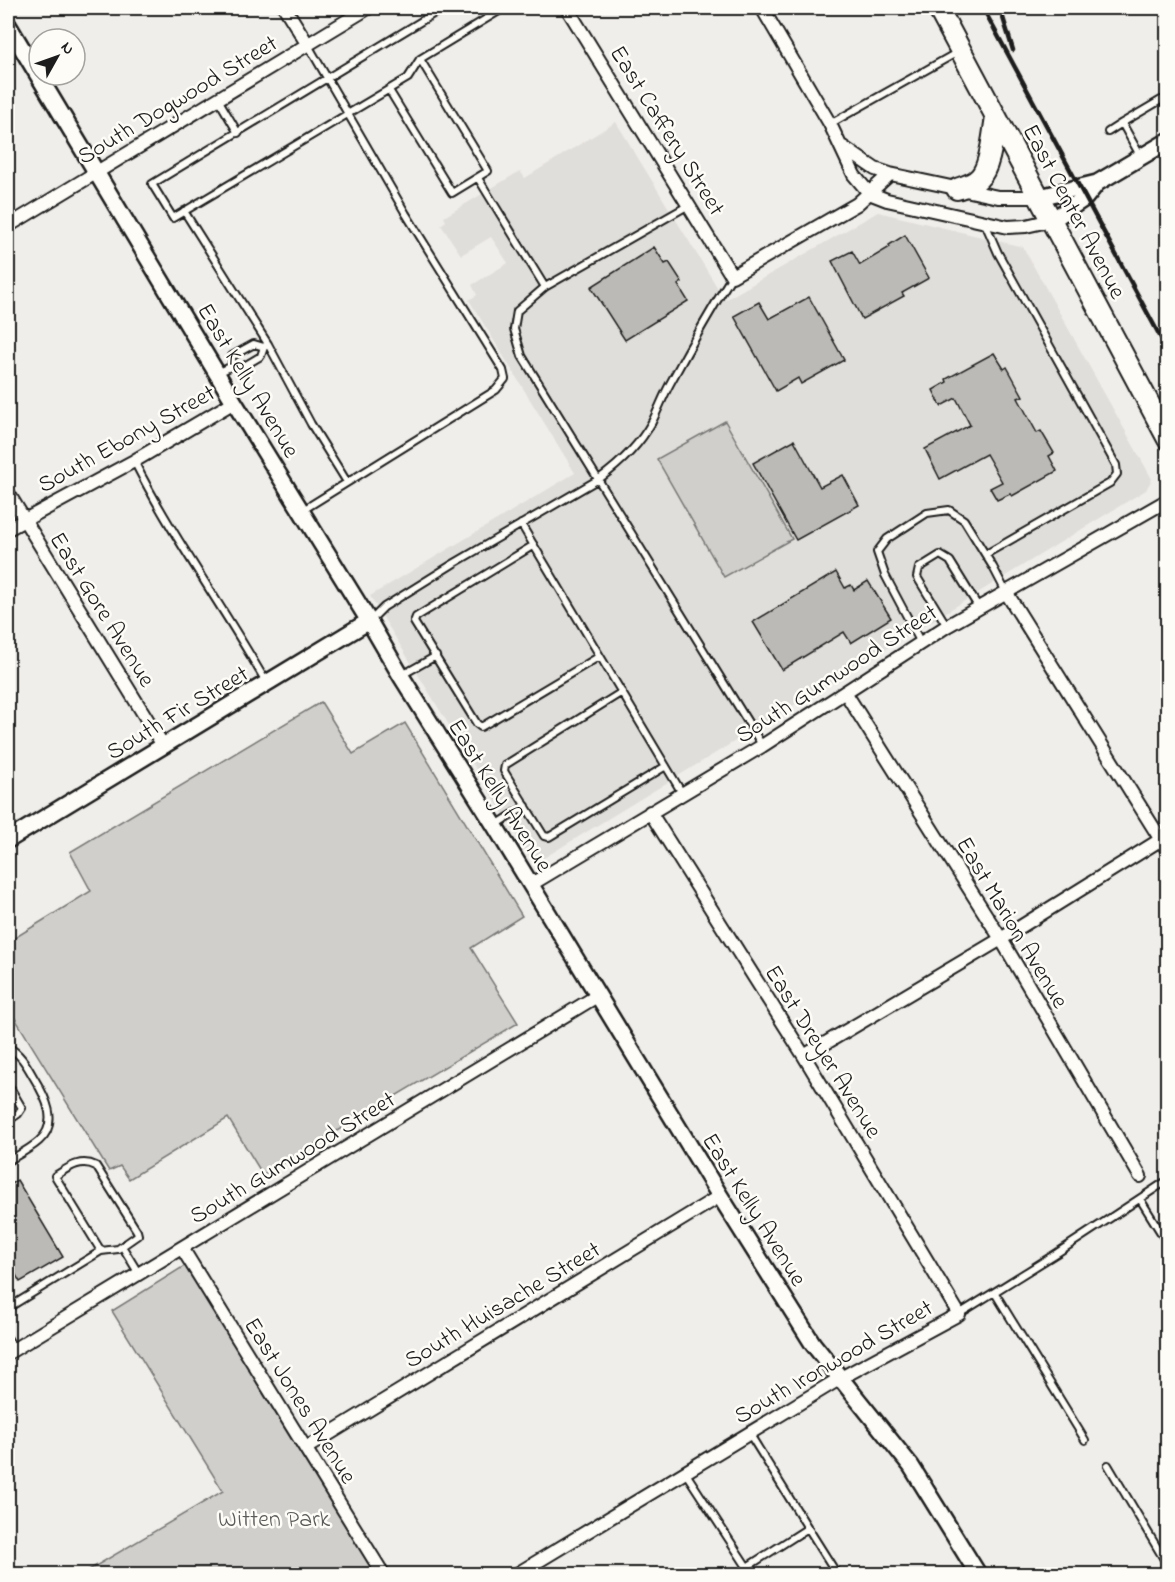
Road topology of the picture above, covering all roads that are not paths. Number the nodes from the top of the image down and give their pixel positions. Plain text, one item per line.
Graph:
1 (285, 8) edge
2 (368, 8) edge
3 (443, 8) edge
4 (504, 8) edge
5 (567, 8) edge
6 (762, 8) edge
7 (938, 8) edge
8 (8, 25) edge
9 (308, 45) junction
10 (961, 51) junction
11 (420, 59) junction
12 (328, 79) junction
13 (389, 90) junction
14 (218, 99) junction
15 (1161, 100) dead end
16 (348, 113) junction
17 (996, 117) junction
18 (830, 123) junction
19 (1122, 123) junction
20 (1108, 132) dead end
21 (238, 133) junction
22 (1167, 141) edge
23 (842, 146) junction
24 (1142, 157) junction
25 (97, 172) junction
26 (890, 174) junction
27 (478, 178) junction
28 (1097, 183) junction
29 (957, 189) junction
30 (869, 193) junction
31 (1040, 197) junction
32 (689, 204) junction
33 (184, 211) junction
34 (984, 220) junction
35 (1052, 220) junction
36 (8, 226) edge
37 (732, 276) junction
38 (545, 286) junction
39 (266, 346) junction
40 (232, 366) junction
41 (218, 374) junction
42 (234, 402) junction
43 (1167, 439) edge
44 (134, 461) junction
45 (599, 479) junction
46 (347, 482) junction
47 (8, 493) edge
48 (1167, 500) edge
49 (302, 511) junction
50 (24, 519) junction
51 (521, 524) junction
52 (8, 529) edge
53 (534, 545) junction
54 (986, 554) junction
55 (1006, 592) junction
56 (979, 608) junction
57 (369, 621) junction
58 (947, 627) junction
59 (921, 643) junction
60 (436, 656) junction
61 (600, 656) junction
62 (400, 676) junction
63 (267, 684) junction
64 (845, 692) junction
65 (622, 693) junction
66 (762, 746) junction
67 (164, 747) junction
68 (666, 766) junction
69 (682, 793) junction
70 (526, 806) junction
71 (650, 812) junction
72 (495, 826) junction
73 (1164, 837) edge
74 (8, 840) edge
75 (1167, 851) edge
76 (530, 885) junction
77 (1000, 939) junction
78 (597, 996) junction
79 (8, 1047) edge
80 (804, 1056) junction
81 (8, 1084) edge
82 (8, 1121) edge
83 (8, 1161) edge
84 (1140, 1176) dead end
85 (1167, 1180) edge
86 (720, 1196) junction
87 (1140, 1199) junction
88 (1167, 1244) edge
89 (122, 1246) junction
90 (182, 1248) junction
91 (100, 1251) junction
92 (139, 1274) junction
93 (995, 1293) junction
94 (8, 1308) edge
95 (959, 1314) junction
96 (10, 1347) edge
97 (839, 1378) junction
98 (749, 1433) junction
99 (1085, 1440) dead end
100 (306, 1448) junction
101 (1108, 1465) dead end
102 (685, 1472) junction
103 (808, 1528) junction
104 (1167, 1566) edge
105 (747, 1567) junction
106 (383, 1575) edge
107 (517, 1575) edge
108 (751, 1575) edge
109 (837, 1575) edge
110 (978, 1575) edge

1 - 9 street
2 - 9 street, South Dogwood Street
3 - 12 lane
4 - 11 lane
5 - 32 street, East Caffery Street
6 - 18 street
7 - 10 main road, East Center Avenue
8 - 25 street, East Kelly Avenue
9 - 12 lane
9 - 14 street, South Dogwood Street
10 - 17 main road, East Center Avenue
10 - 18 lane
11 - 13 lane
11 - 27 lane
12 - 16 lane
12 - 21 lane
13 - 16 lane
13 - 27 lane
14 - 21 lane
14 - 25 street, South Dogwood Street
15 - 19 lane
16 - 33 lane
16 - 46 lane
17 - 29 main road
17 - 31 main road, East Center Avenue
18 - 23 street
19 - 20 lane
19 - 24 lane
21 - 33 lane
22 - 24 street
23 - 26 street
23 - 30 street
24 - 28 street
25 - 36 street, South Dogwood Street
25 - 41 street, East Kelly Avenue
26 - 29 street
26 - 30 street
27 - 38 lane
28 - 31 street
28 - 35 street
29 - 31 street
30 - 34 street
30 - 37 street
31 - 35 main road, East Center Avenue
32 - 37 street, East Caffery Street
32 - 38 lane
33 - 39 lane
34 - 35 street
34 - 54 lane
35 - 43 main road, East Center Avenue
37 - 45 lane
38 - 45 lane
39 - 40 lane
39 - 40 lane
39 - 46 lane
40 - 41 lane
41 - 42 street, East Kelly Avenue
42 - 44 street, South Ebony Street
42 - 49 street, East Kelly Avenue
44 - 50 street, South Ebony Street
44 - 63 lane
45 - 51 lane
45 - 66 lane
46 - 49 lane
47 - 50 street, East Gore Avenue
48 - 55 street, South Gumwood Street
49 - 57 street, East Kelly Avenue
50 - 52 street, South Ebony Street
50 - 67 street, East Gore Avenue
51 - 53 lane
51 - 57 lane
53 - 60 lane
53 - 61 lane
54 - 55 lane
54 - 59 lane
55 - 56 street, South Gumwood Street
55 - 73 street
56 - 58 street, South Gumwood Street
56 - 58 lane
57 - 62 street, East Kelly Avenue
57 - 63 street, South Fir Street
58 - 59 street, South Gumwood Street
59 - 64 street, South Gumwood Street
60 - 61 lane
60 - 62 lane
61 - 65 lane
62 - 72 street, East Kelly Avenue
63 - 67 street, South Fir Street
64 - 66 street, South Gumwood Street
64 - 77 street, East Marion Avenue
65 - 68 lane
65 - 70 lane
66 - 69 street, South Gumwood Street
67 - 74 street, South Fir Street
68 - 69 lane
68 - 70 lane
69 - 71 street, South Gumwood Street
70 - 72 lane
71 - 76 street, South Gumwood Street
71 - 80 street, East Dreyer Avenue
72 - 76 street, East Kelly Avenue
73 - 75 street
73 - 77 street
76 - 78 street, East Kelly Avenue
77 - 80 street
77 - 84 street, East Marion Avenue
78 - 86 street, East Kelly Avenue
78 - 90 street, South Gumwood Street
79 - 83 lane
80 - 95 street, East Dreyer Avenue
81 - 82 lane
85 - 87 lane, South Ironwood Street
86 - 97 street, East Kelly Avenue
86 - 100 street, South Huisache Street
87 - 88 lane
87 - 93 lane, South Ironwood Street
89 - 91 lane
89 - 91 lane
89 - 92 lane
90 - 92 street, South Gumwood Street
90 - 100 street, East Jones Avenue
91 - 94 lane
92 - 96 street, South Gumwood Street
93 - 95 lane, South Ironwood Street
93 - 99 lane
95 - 97 street, South Ironwood Street
97 - 98 street, South Ironwood Street
97 - 110 street, East Kelly Avenue
98 - 102 street, South Ironwood Street
98 - 103 lane
100 - 106 street, East Jones Avenue
101 - 104 lane
102 - 105 lane
102 - 107 street, South Ironwood Street
103 - 105 lane
103 - 109 lane
105 - 108 lane

